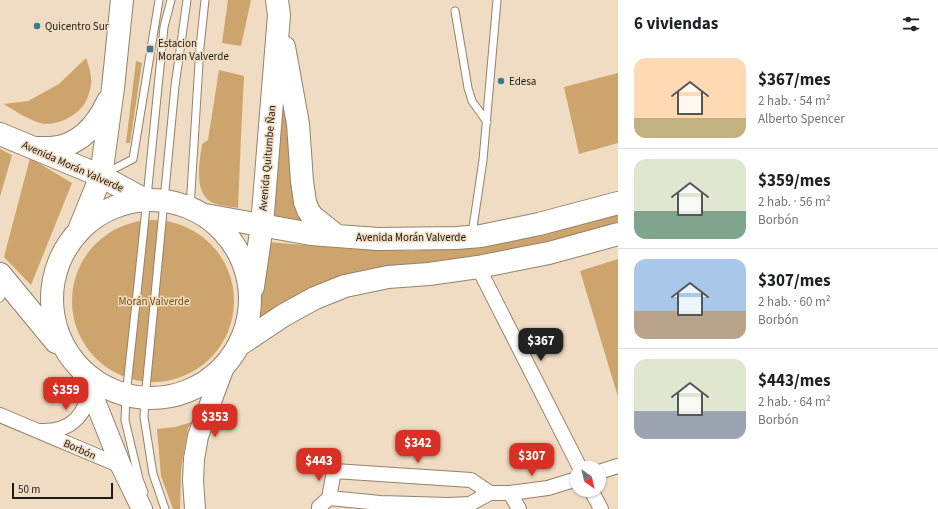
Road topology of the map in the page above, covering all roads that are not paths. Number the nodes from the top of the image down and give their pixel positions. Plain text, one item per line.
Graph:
1 (122, 0) edge
2 (159, 0) edge
3 (171, 0) edge
4 (187, 0) edge
5 (206, 0) edge
6 (497, 0) edge
7 (278, 8) edge
8 (455, 11) dead end
9 (113, 88) junction
10 (487, 122) junction
11 (0, 134) edge
12 (34, 148) junction
13 (101, 176) junction
14 (152, 200) junction
15 (618, 203) edge
16 (196, 211) junction
17 (262, 225) junction
18 (78, 231) junction
19 (618, 234) edge
20 (337, 236) junction
21 (472, 237) junction
22 (478, 267) junction
23 (3, 285) edge
24 (249, 316) junction
25 (239, 345) junction
26 (224, 367) junction
27 (84, 375) junction
28 (135, 397) junction
29 (0, 415) edge
30 (39, 431) junction
31 (576, 461) edge
32 (122, 466) junction
33 (618, 466) edge
34 (606, 470) edge
35 (570, 481) edge
36 (490, 493) junction
37 (510, 493) junction
38 (595, 497) edge
39 (329, 498) junction
40 (144, 503) edge
41 (382, 506) edge
42 (449, 507) edge
43 (165, 509) edge
44 (194, 509) edge
45 (319, 509) edge
46 (519, 509) edge
47 (601, 509) edge

1 - 9 main road
2 - 13 lane
3 - 14 lane
4 - 14 lane
5 - 16 lane
6 - 10 lane
7 - 17 main road, Avenida Quitumbe Ñan
7 - 20 main road
8 - 10 lane
9 - 12 main road
9 - 13 main road
10 - 21 lane
11 - 12 main road, Avenida Morán Valverde
12 - 13 main road, Avenida Morán Valverde
13 - 14 main road, Avenida Morán Valverde
13 - 18 main road
14 - 16 main road
14 - 18 main road
14 - 28 lane
14 - 28 lane
15 - 21 main road, Avenida Morán Valverde
16 - 17 main road, Avenida Morán Valverde
16 - 24 main road
17 - 20 main road, Avenida Morán Valverde
17 - 24 main road, Avenida Quitumbe Ñan
18 - 27 main road
19 - 22 main road
20 - 21 main road, Avenida Morán Valverde
22 - 25 main road
22 - 31 street
23 - 27 main road
24 - 25 main road
25 - 26 main road
26 - 28 main road
26 - 44 main road
27 - 28 main road
27 - 30 street, Borbón
27 - 32 main road
28 - 40 lane
28 - 43 lane
29 - 30 street, Borbón
30 - 32 street, Borbón
32 - 40 main road
33 - 34 street
35 - 37 street
36 - 37 street
36 - 39 street
36 - 42 street
37 - 46 street
38 - 47 street
39 - 41 street
39 - 45 street
41 - 42 street

